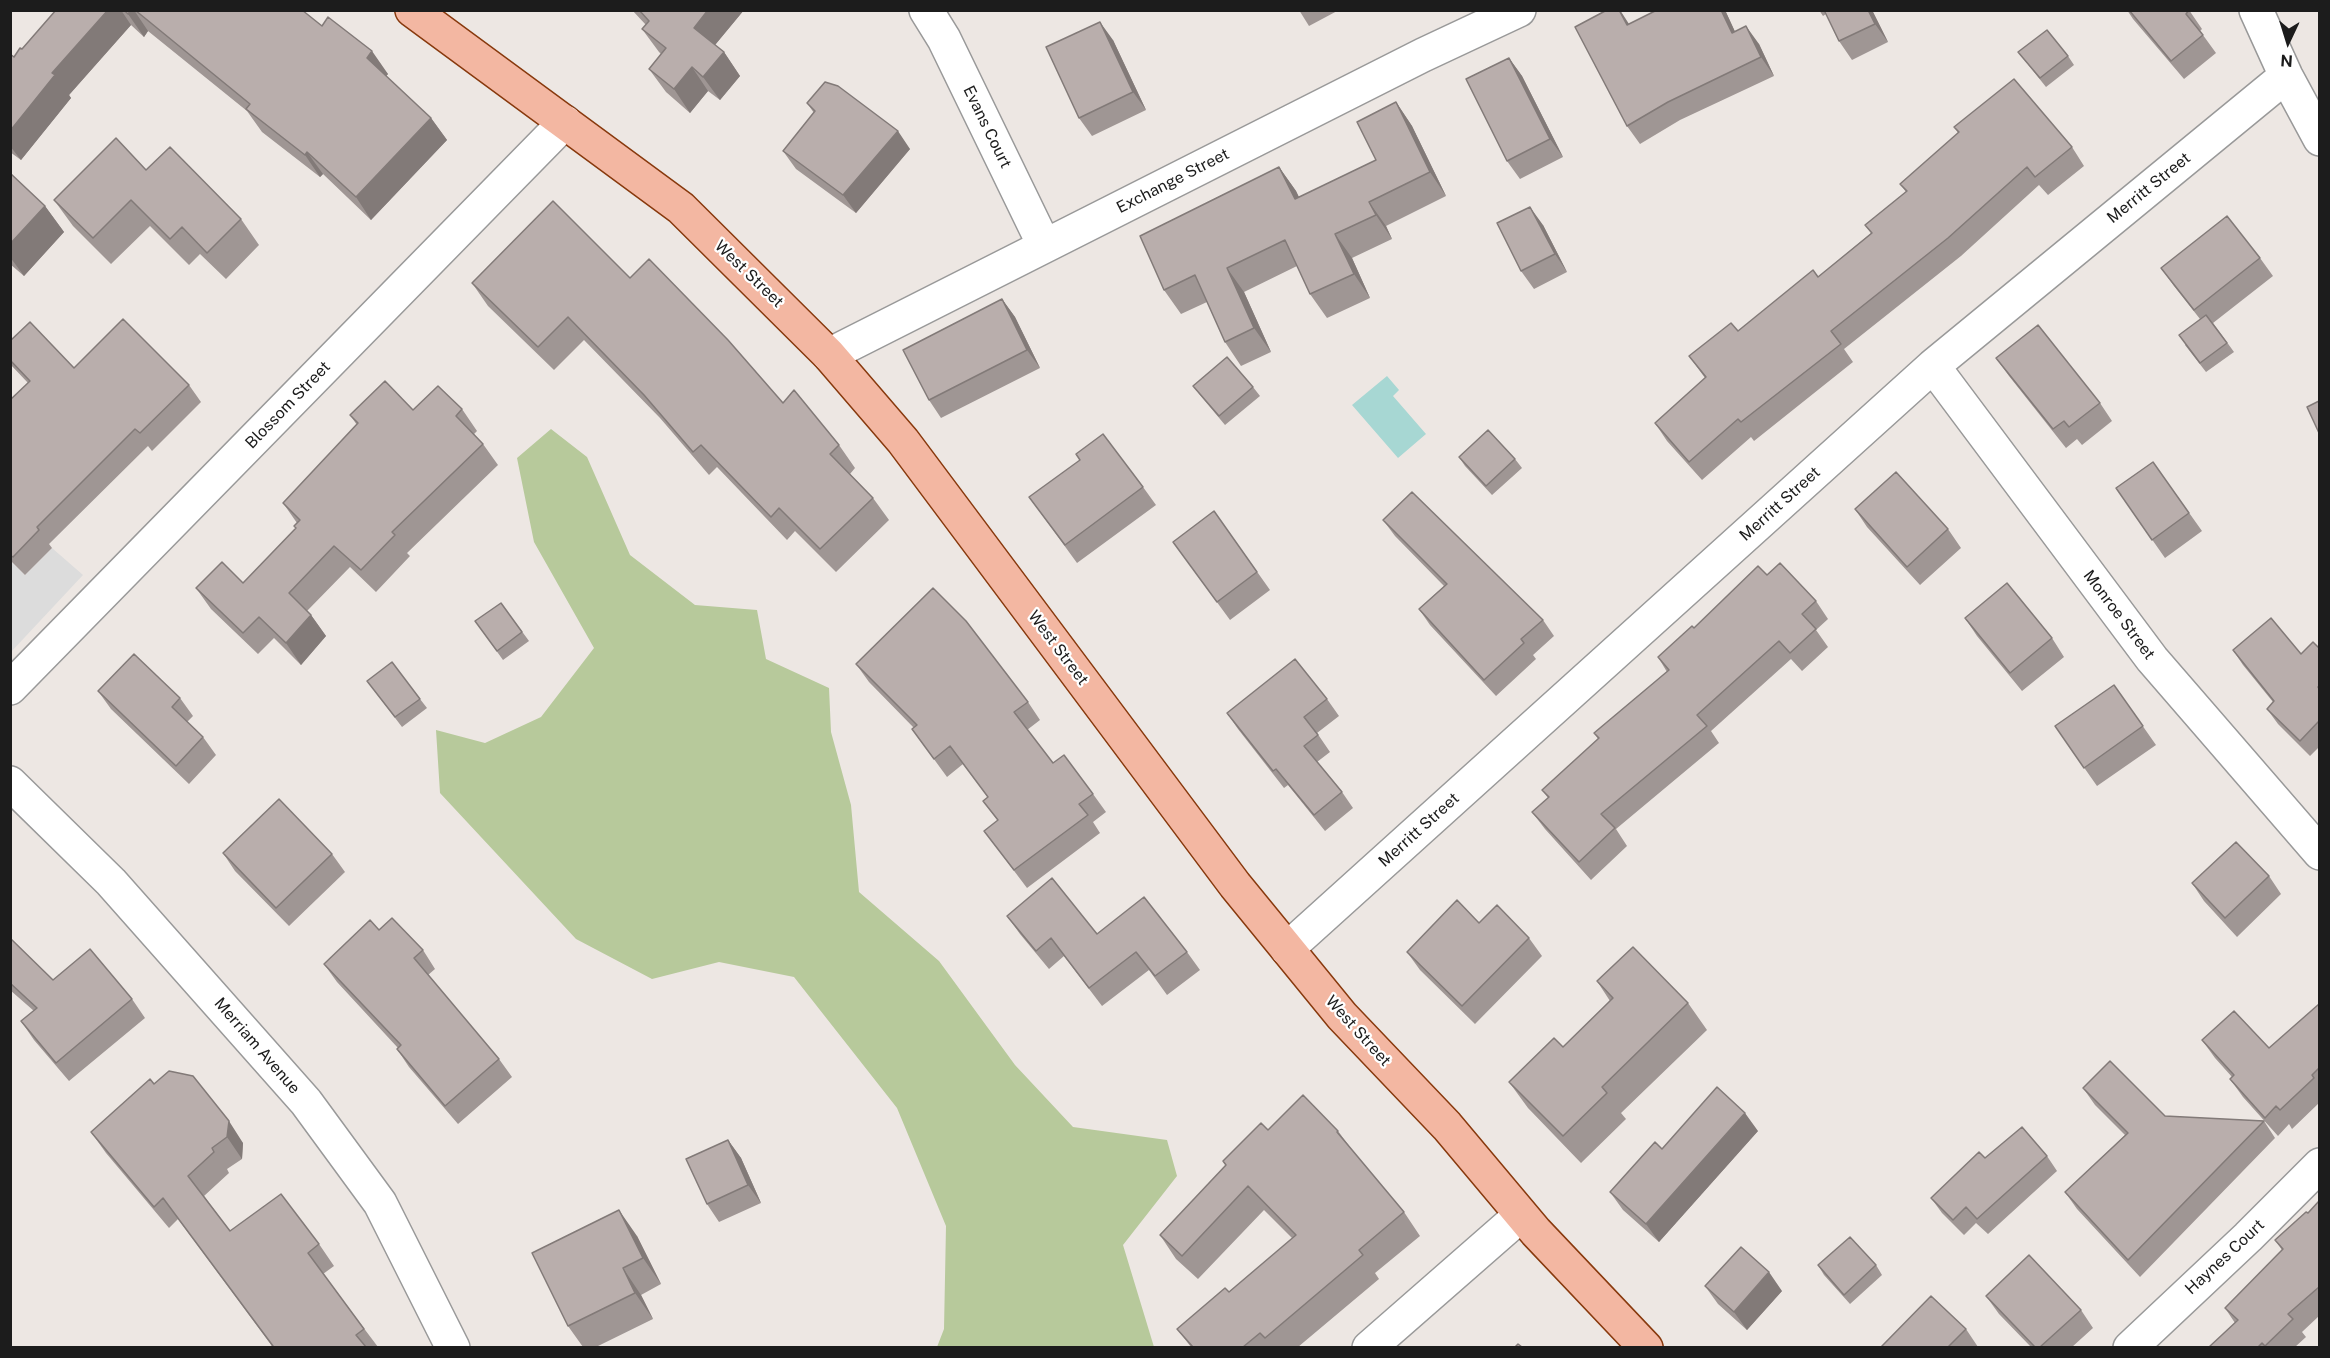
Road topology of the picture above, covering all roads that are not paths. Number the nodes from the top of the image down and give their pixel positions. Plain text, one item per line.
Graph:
1 (412, 10) edge
2 (926, 10) edge
3 (1519, 10) edge
4 (2256, 10) edge
5 (2286, 76) junction
6 (565, 122) junction
7 (2319, 139) edge
8 (1044, 245) junction
9 (830, 355) junction
10 (1933, 366) junction
11 (10, 688) edge
12 (10, 783) edge
13 (2319, 853) edge
14 (1287, 949) junction
15 (2319, 1165) edge
16 (1521, 1215) junction
17 (453, 1347) edge
18 (1369, 1347) edge
19 (1646, 1347) edge
20 (2130, 1347) edge

1 - 6 main road, West Street
2 - 8 street, Evans Court
3 - 8 street, Exchange Street
4 - 5 street
5 - 7 street
5 - 10 street, Merritt Street
6 - 9 main road, West Street
6 - 11 street, Blossom Street
8 - 9 street, Exchange Street
9 - 14 main road, West Street
10 - 13 street, Monroe Street
10 - 14 street, Merritt Street
12 - 17 street, Merriam Avenue
14 - 16 main road, West Street
15 - 20 street, Haynes Court
16 - 18 street
16 - 19 main road, West Street

